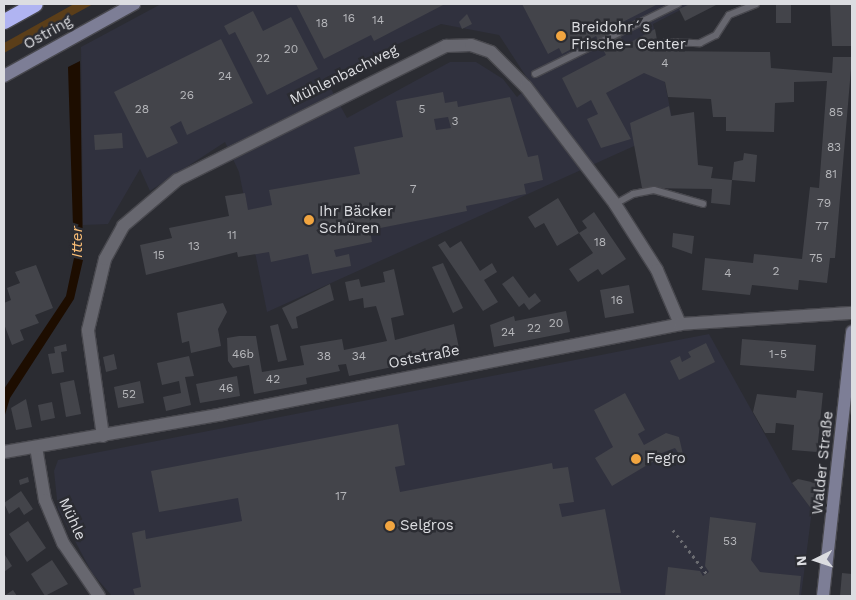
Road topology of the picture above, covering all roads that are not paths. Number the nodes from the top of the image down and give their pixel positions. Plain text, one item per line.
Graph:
1 (35, 4) edge
2 (134, 4) edge
3 (678, 4) edge
4 (756, 4) edge
5 (4, 20) edge
6 (666, 42) dead end
7 (535, 74) dead end
8 (4, 76) edge
9 (615, 204) junction
10 (702, 204) dead end
11 (852, 314) edge
12 (680, 324) junction
13 (852, 332) edge
14 (103, 436) junction
15 (36, 447) junction
16 (4, 452) edge
17 (99, 596) edge
18 (823, 596) edge

1 - 5 highway
2 - 8 main road, Ostring
3 - 7 lane
4 - 6 lane
9 - 10 lane
9 - 12 street, Mühlenbachweg
9 - 14 street, Mühlenbachweg
11 - 12 street, Oststraße
12 - 14 street, Oststraße
13 - 18 main road, Walder Straße
14 - 15 street, Oststraße
15 - 16 street, Oststraße
15 - 17 street, Mühle

